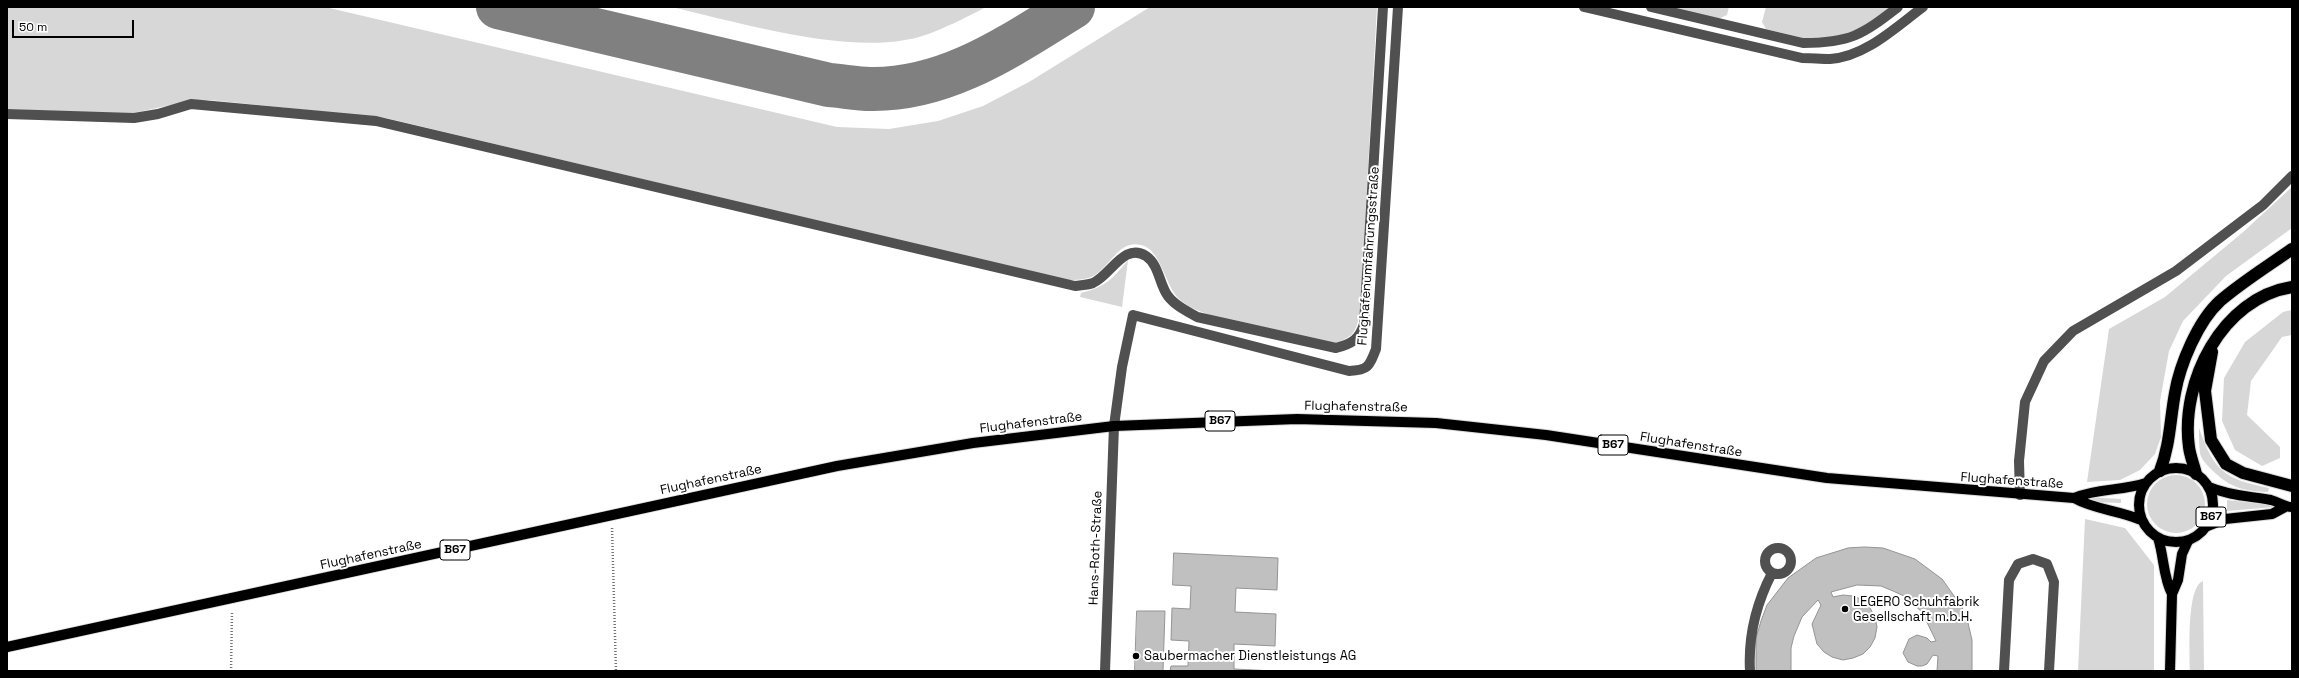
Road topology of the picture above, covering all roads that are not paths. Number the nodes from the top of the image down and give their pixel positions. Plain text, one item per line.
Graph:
1 (1383, 7) edge
2 (1398, 7) edge
3 (1584, 7) edge
4 (1651, 7) edge
5 (1898, 7) edge
6 (1923, 7) edge
7 (7, 114) edge
8 (2292, 176) edge
9 (2292, 249) edge
10 (2292, 287) edge
11 (2213, 343) junction
12 (1114, 426) junction
13 (2160, 471) junction
14 (2196, 474) junction
15 (2146, 483) junction
16 (2292, 486) edge
17 (2209, 488) junction
18 (2020, 495) junction
19 (2074, 498) junction
20 (2288, 507) edge
21 (2142, 520) junction
22 (2206, 528) junction
23 (2158, 538) junction
24 (2188, 541) junction
25 (1772, 574) dead end
26 (2172, 594) junction
27 (7, 647) edge
28 (1105, 671) edge
29 (1750, 671) edge
30 (2004, 671) edge
31 (2049, 671) edge
32 (2170, 671) edge

1 - 7 street
2 - 12 street, Flughafenumfahrungsstraße
3 - 6 street
4 - 5 street
8 - 18 street
9 - 13 highway
10 - 11 highway
11 - 14 highway
11 - 16 highway
12 - 18 main road, Flughafenstraße / B67
12 - 27 main road, Flughafenstraße / B67
12 - 28 street, Hans-Roth-Straße
13 - 14 main road
13 - 15 main road, Flughafenstraße / B67
14 - 17 main road, B67
15 - 19 main road, Flughafenstraße / B67
15 - 21 main road, Flughafenstraße / B67
17 - 20 main road, B67
17 - 22 main road, B67
18 - 19 main road, Flughafenstraße / B67
19 - 21 main road, Flughafenstraße / B67
20 - 22 main road, B67
21 - 23 main road, Flughafenstraße / B67
22 - 24 main road, B67
23 - 24 main road, B67
23 - 26 main road
24 - 26 main road
25 - 29 street
26 - 32 main road
30 - 31 street

